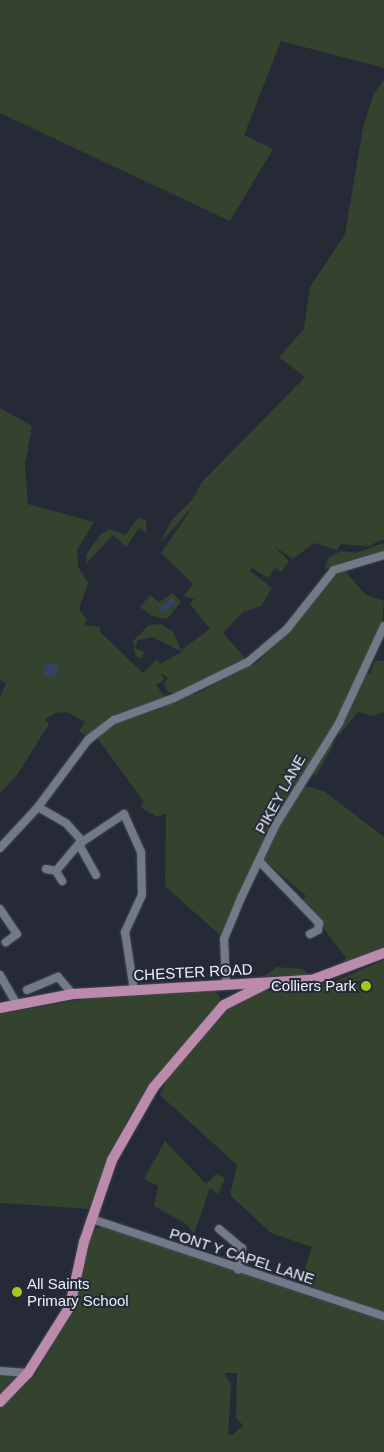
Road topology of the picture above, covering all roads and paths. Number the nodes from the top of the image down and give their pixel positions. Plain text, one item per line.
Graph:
1 (384, 555) edge
2 (384, 626) edge
3 (38, 807) junction
4 (81, 843) junction
5 (0, 848) edge
6 (260, 862) junction
7 (46, 869) dead end
8 (56, 871) junction
9 (96, 875) dead end
10 (62, 882) dead end
11 (0, 909) edge
12 (310, 934) dead end
13 (6, 942) dead end
14 (384, 953) edge
15 (0, 975) edge
16 (268, 983) junction
17 (226, 984) junction
18 (27, 990) dead end
19 (134, 990) junction
20 (73, 994) junction
21 (17, 1005) junction
22 (224, 1005) junction
23 (0, 1008) edge
24 (92, 1219) junction
25 (219, 1229) dead end
26 (238, 1270) junction
27 (384, 1316) edge
28 (0, 1371) edge
29 (28, 1373) junction
30 (0, 1402) edge

1 - 3 street
2 - 6 street, PIKEY LANE
3 - 4 street
3 - 5 street
4 - 8 street
4 - 9 street
4 - 19 street
6 - 12 street
6 - 17 street, PIKEY LANE
7 - 8 street
8 - 10 street
11 - 13 street
14 - 16 main road, CHESTER ROAD
15 - 21 street
16 - 17 main road, CHESTER ROAD
16 - 22 main road
17 - 19 main road, CHESTER ROAD
17 - 22 main road
18 - 20 street
19 - 20 main road, CHESTER ROAD
20 - 21 main road, CHESTER ROAD
21 - 23 main road, CHESTER ROAD
22 - 24 main road
24 - 26 street, PONT Y CAPEL LANE
24 - 29 main road
25 - 26 street
26 - 27 street, PONT Y CAPEL LANE
28 - 29 street
29 - 30 main road

